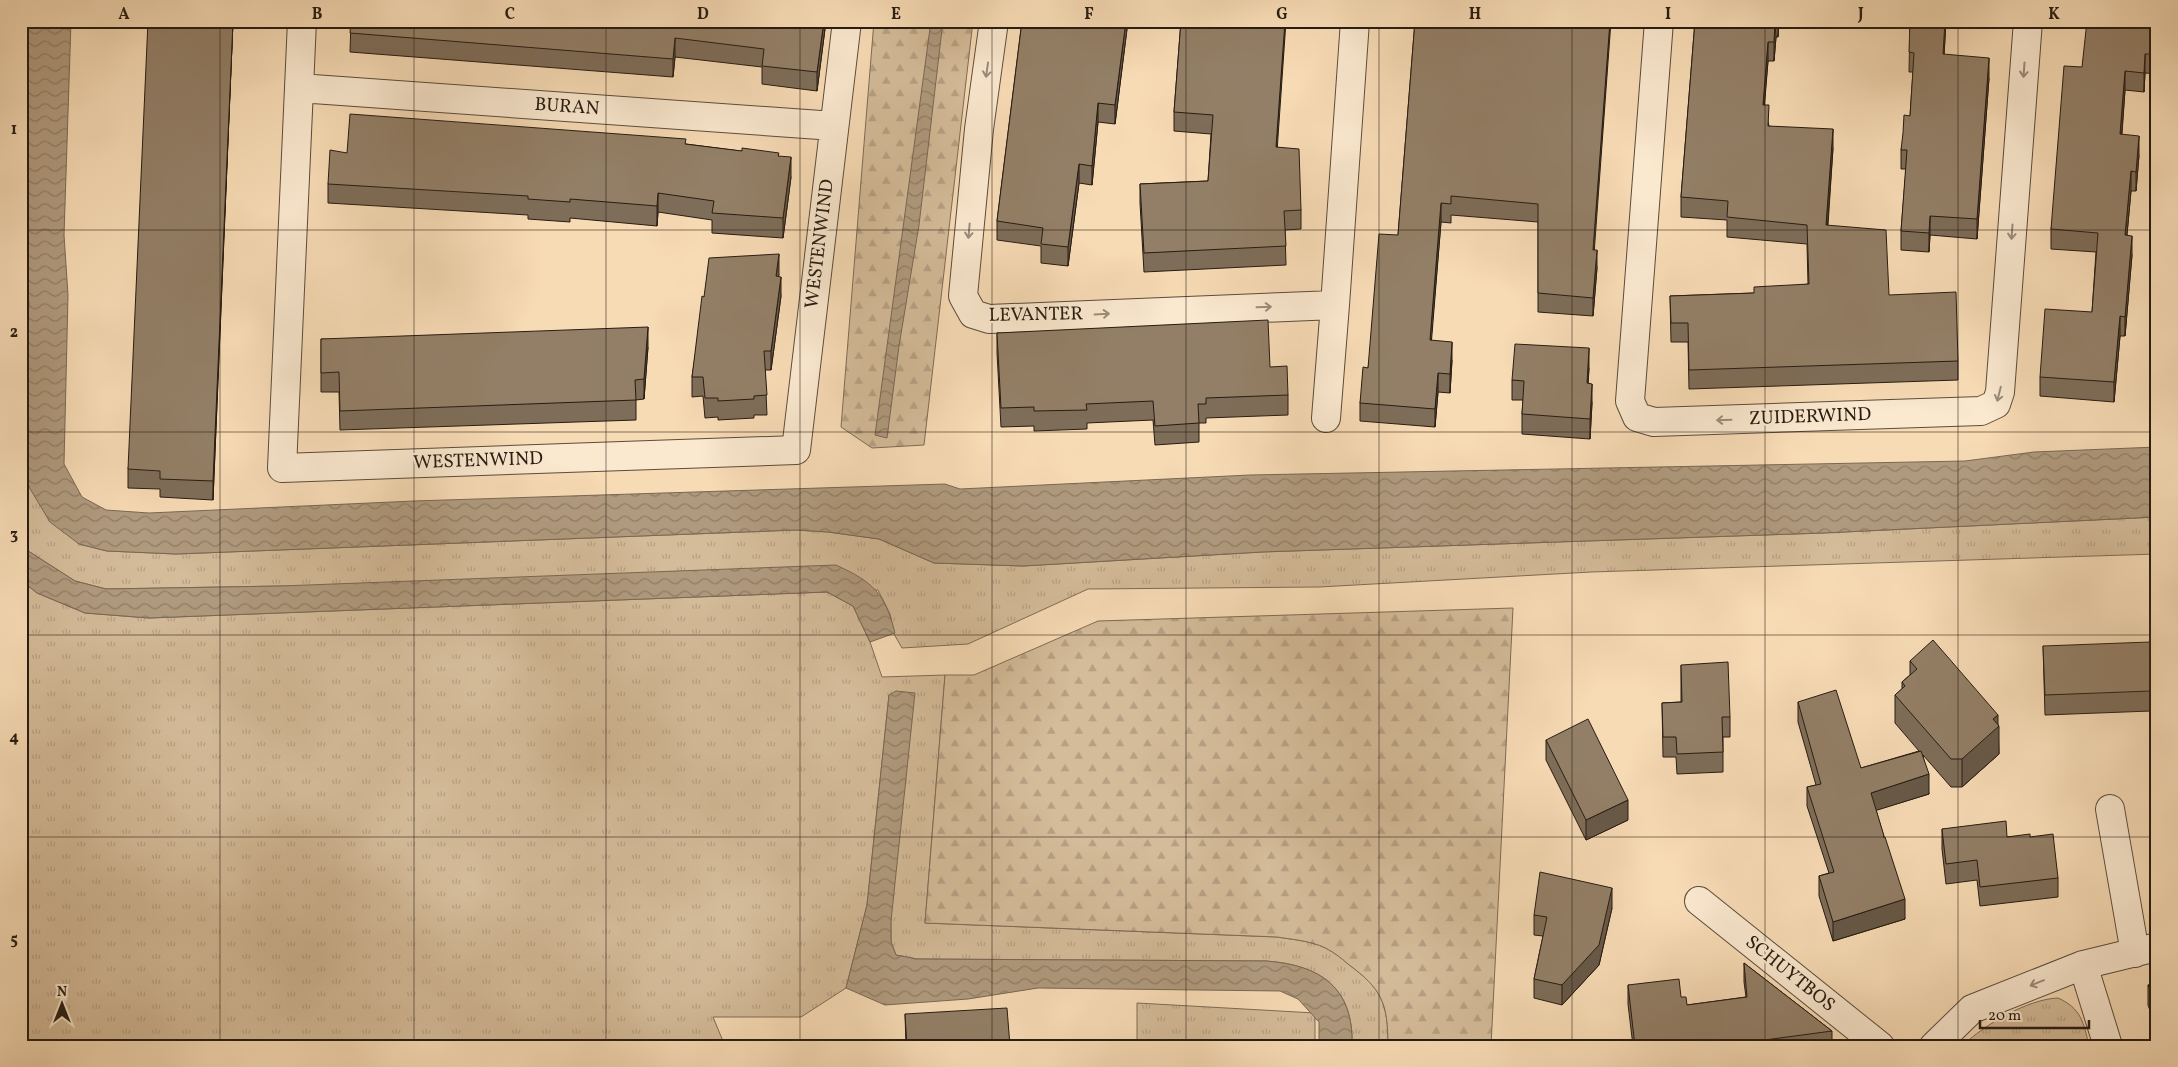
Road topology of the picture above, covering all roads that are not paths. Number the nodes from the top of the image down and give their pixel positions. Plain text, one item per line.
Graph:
1 (302, 21) edge
2 (847, 21) edge
3 (994, 21) edge
4 (1355, 21) edge
5 (1659, 21) edge
6 (2028, 21) edge
7 (299, 88) junction
8 (834, 126) junction
9 (1335, 304) junction
10 (1326, 418) dead end
11 (2110, 809) dead end
12 (1700, 901) dead end
13 (2146, 950) edge
14 (2083, 965) junction
15 (1880, 1046) edge
16 (1934, 1046) edge
17 (2108, 1046) edge

1 - 7 street, WESTENWIND
2 - 8 street
3 -> 9 street, LEVANTER
4 - 9 street
6 -> 5 street, ZUIDERWIND
7 - 8 street, BURAN
7 - 8 street, WESTENWIND
9 - 10 street
11 - 13 street
12 - 15 street, SCHUYTBOS
13 - 14 street
14 -> 16 street
14 - 17 street

